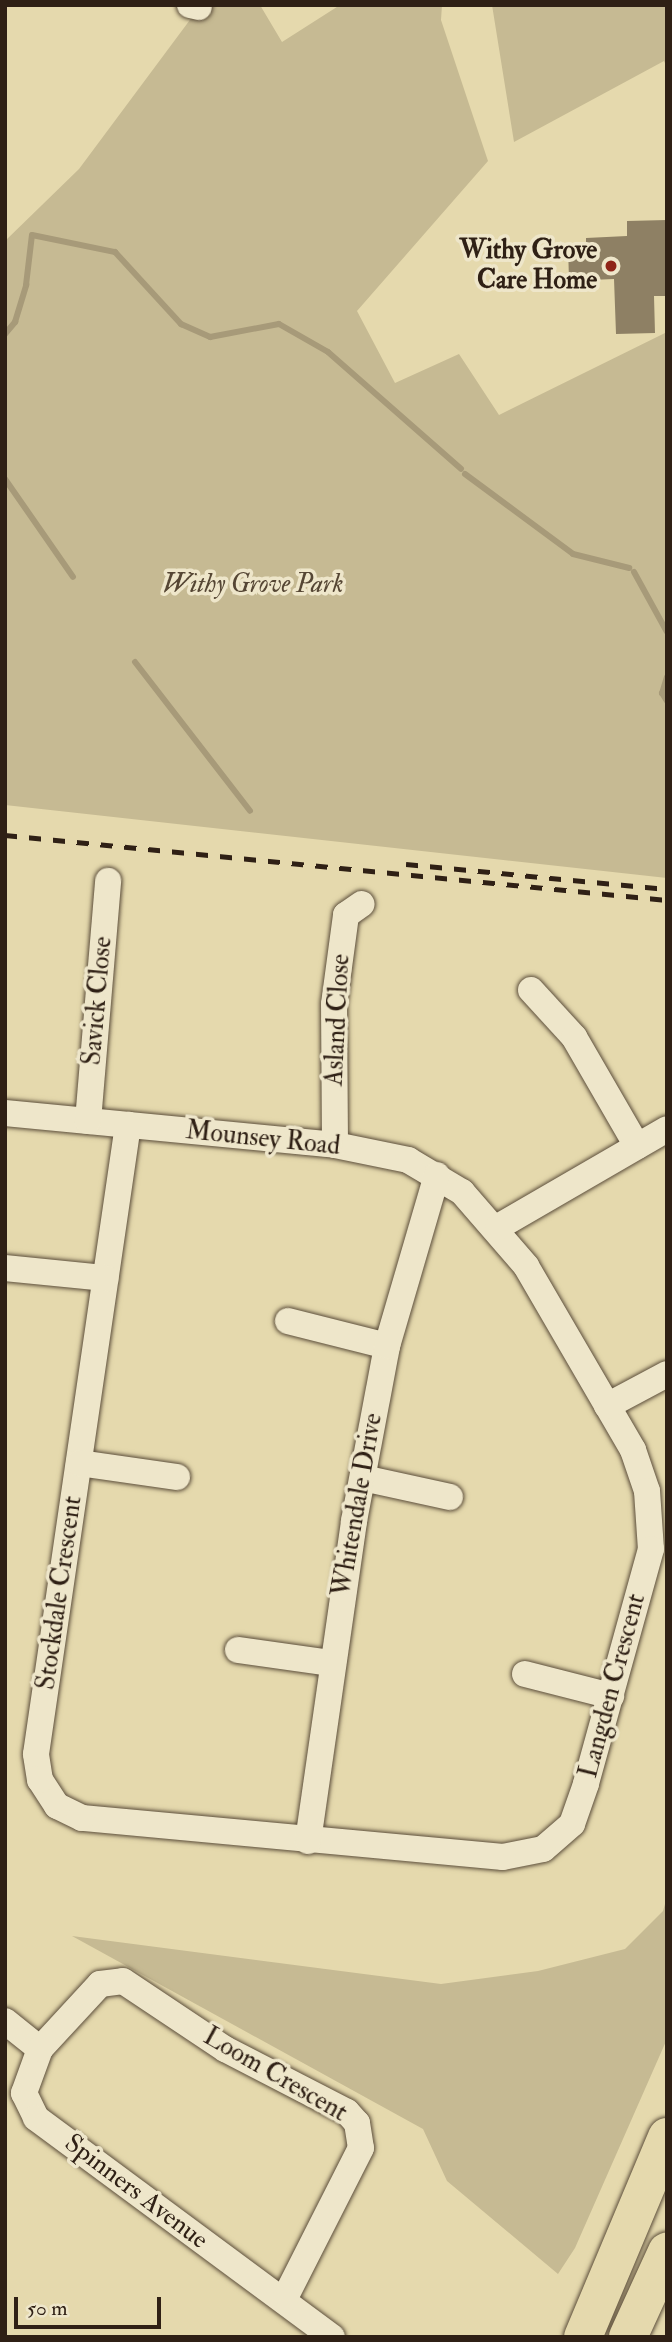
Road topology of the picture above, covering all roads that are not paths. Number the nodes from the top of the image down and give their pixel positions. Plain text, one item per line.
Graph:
1 (108, 881) dead end
2 (362, 904) dead end
3 (531, 990) dead end
4 (5, 1113) edge
5 (88, 1121) junction
6 (128, 1125) junction
7 (667, 1129) edge
8 (335, 1144) junction
9 (637, 1146) junction
10 (437, 1175) junction
11 (498, 1227) junction
12 (5, 1268) edge
13 (106, 1278) junction
14 (288, 1321) dead end
15 (387, 1346) junction
16 (667, 1374) edge
17 (607, 1406) junction
18 (79, 1463) junction
19 (177, 1477) dead end
20 (363, 1478) junction
21 (450, 1497) dead end
22 (238, 1650) dead end
23 (331, 1663) junction
24 (525, 1674) dead end
25 (611, 1696) junction
26 (307, 1841) junction
27 (5, 2021) edge
28 (40, 2049) junction
29 (667, 2137) edge
30 (667, 2252) edge
31 (284, 2300) junction
32 (332, 2337) edge
33 (583, 2337) edge
34 (628, 2337) edge

1 - 5 street, Savick Close
2 - 8 street, Asland Close
3 - 9 street
4 - 5 street, Mounsey Road
5 - 6 street, Mounsey Road
6 - 8 street, Mounsey Road
6 - 13 street, Stockdale Crescent
7 - 9 street
8 - 10 street, Mounsey Road
9 - 11 street
10 - 11 street, Mounsey Road
10 - 15 street, Whitendale Drive
11 - 17 street, Langden Crescent
12 - 13 street
13 - 18 street, Stockdale Crescent
14 - 15 street
15 - 20 street, Whitendale Drive
16 - 17 street
17 - 25 street, Langden Crescent
18 - 19 street
18 - 26 street, Stockdale Crescent
20 - 21 street
20 - 23 street, Whitendale Drive
22 - 23 street
23 - 26 street, Whitendale Drive
24 - 25 street
25 - 26 street, Langden Crescent
27 - 28 street
28 - 31 street, Spinners Avenue
28 - 31 street, Loom Crescent
29 - 33 highway
30 - 34 highway
31 - 32 street, Spinners Avenue

